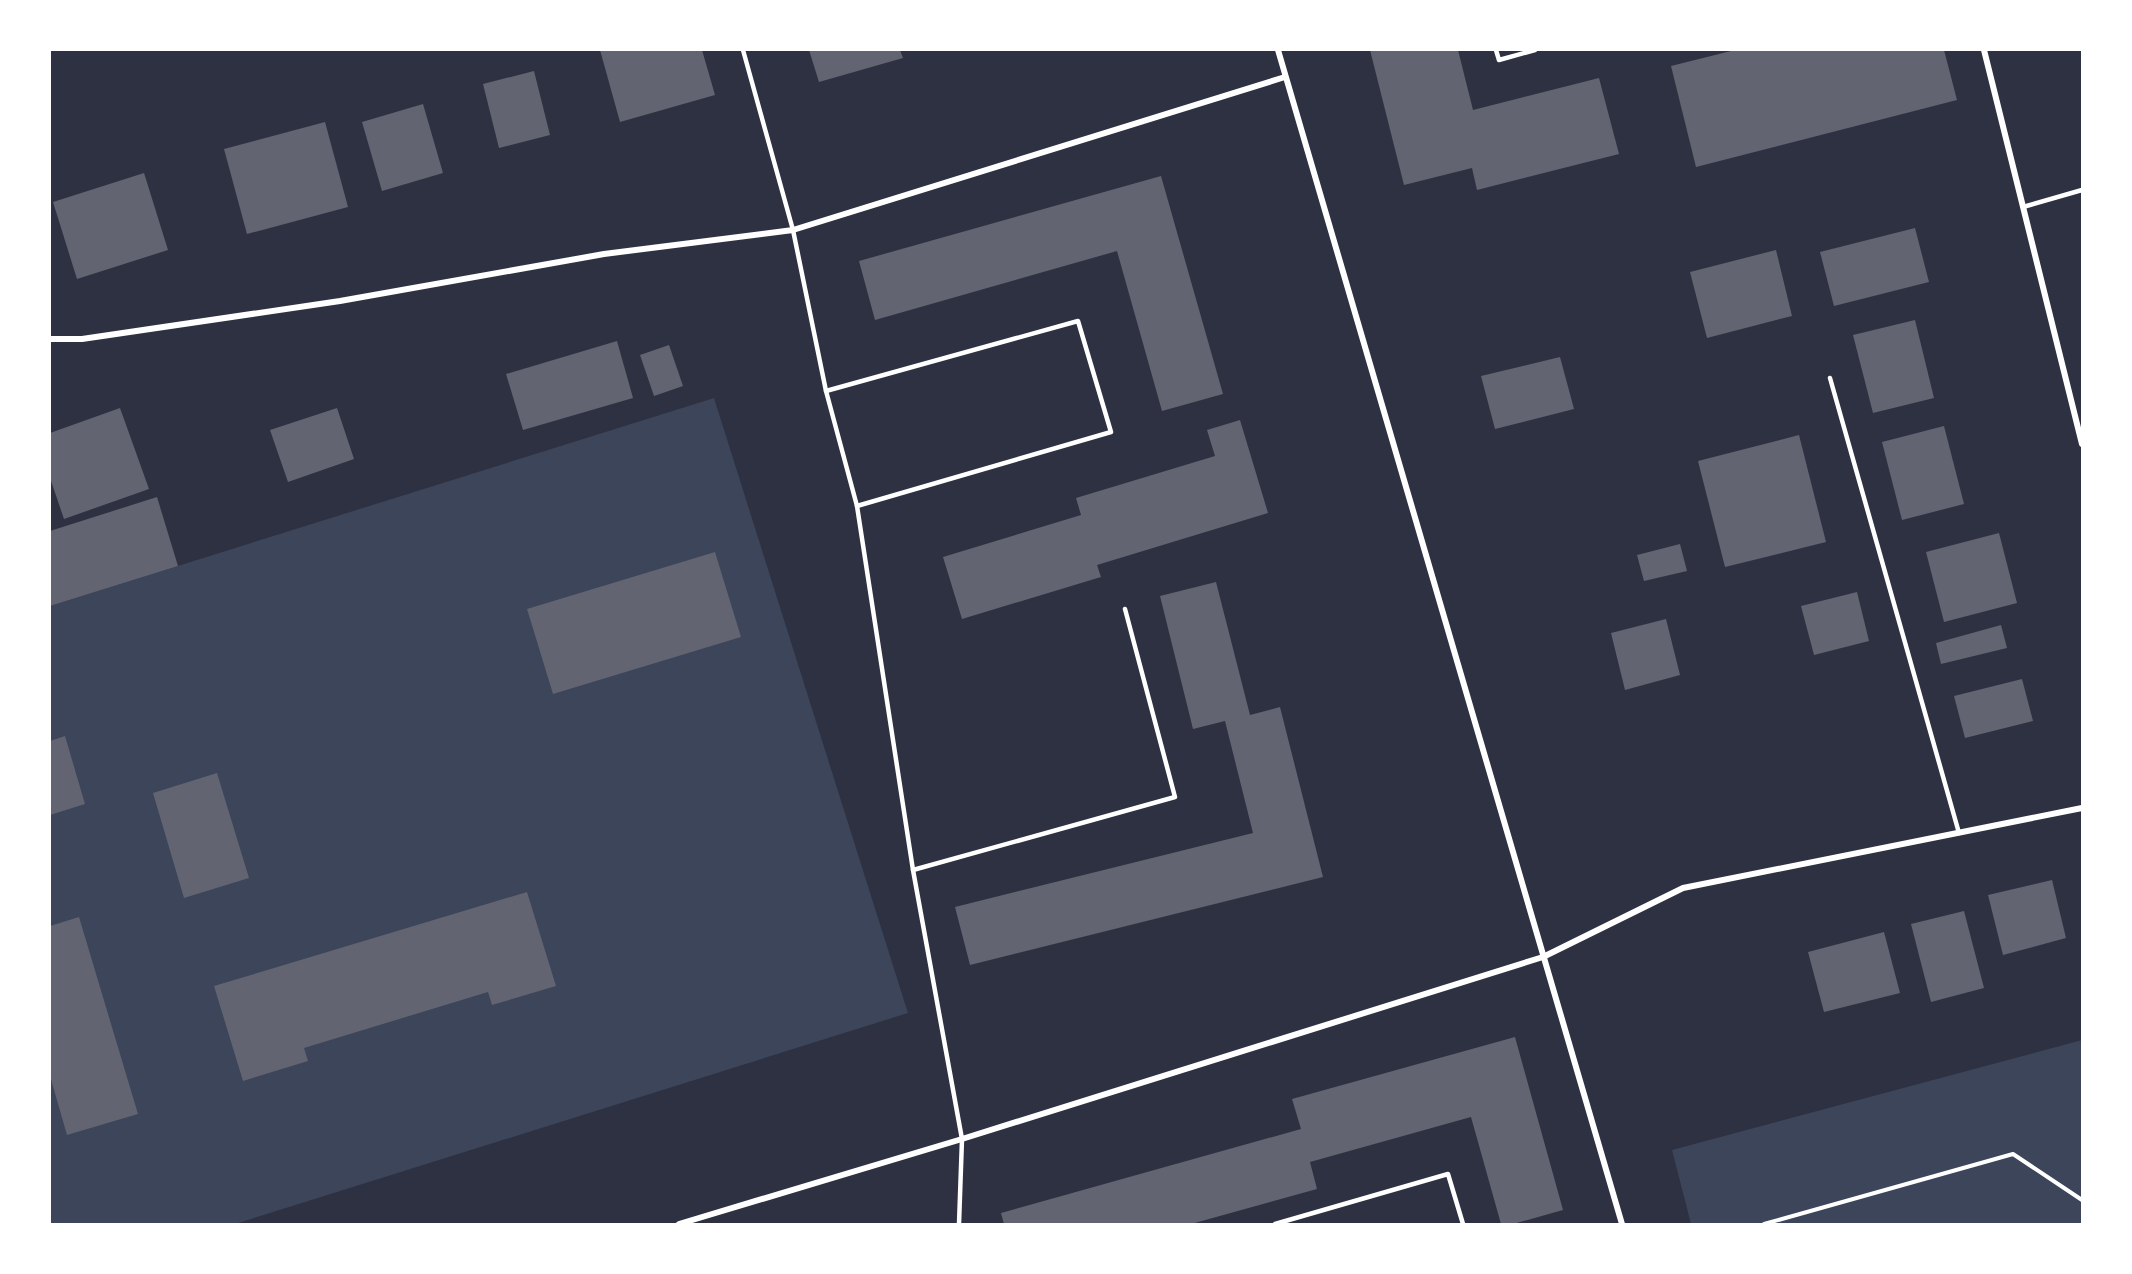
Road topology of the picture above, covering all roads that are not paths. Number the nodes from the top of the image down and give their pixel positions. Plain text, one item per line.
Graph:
1 (743, 50) edge
2 (1278, 50) edge
3 (1496, 50) edge
4 (1535, 50) edge
5 (1984, 50) edge
6 (1285, 77) junction
7 (2082, 190) edge
8 (2023, 207) junction
9 (793, 230) junction
10 (50, 339) edge
11 (1830, 378) dead end
12 (826, 391) junction
13 (2082, 444) edge
14 (857, 506) junction
15 (1125, 609) dead end
16 (2082, 808) edge
17 (1959, 833) junction
18 (913, 870) junction
19 (1543, 957) junction
20 (962, 1139) junction
21 (679, 1224) edge
22 (959, 1224) edge
23 (1275, 1224) edge
24 (1463, 1224) edge
25 (1622, 1224) edge

1 - 9 lane
2 - 6 street
3 - 4 lane
5 - 8 street
6 - 9 street
6 - 19 street
7 - 8 lane
8 - 13 street
9 - 10 street
9 - 12 lane
11 - 17 lane
12 - 14 lane
12 - 14 lane
14 - 18 lane
15 - 18 lane
16 - 17 street
17 - 19 street
18 - 20 lane
19 - 20 street
19 - 25 street
20 - 21 street
20 - 22 lane
23 - 24 lane

